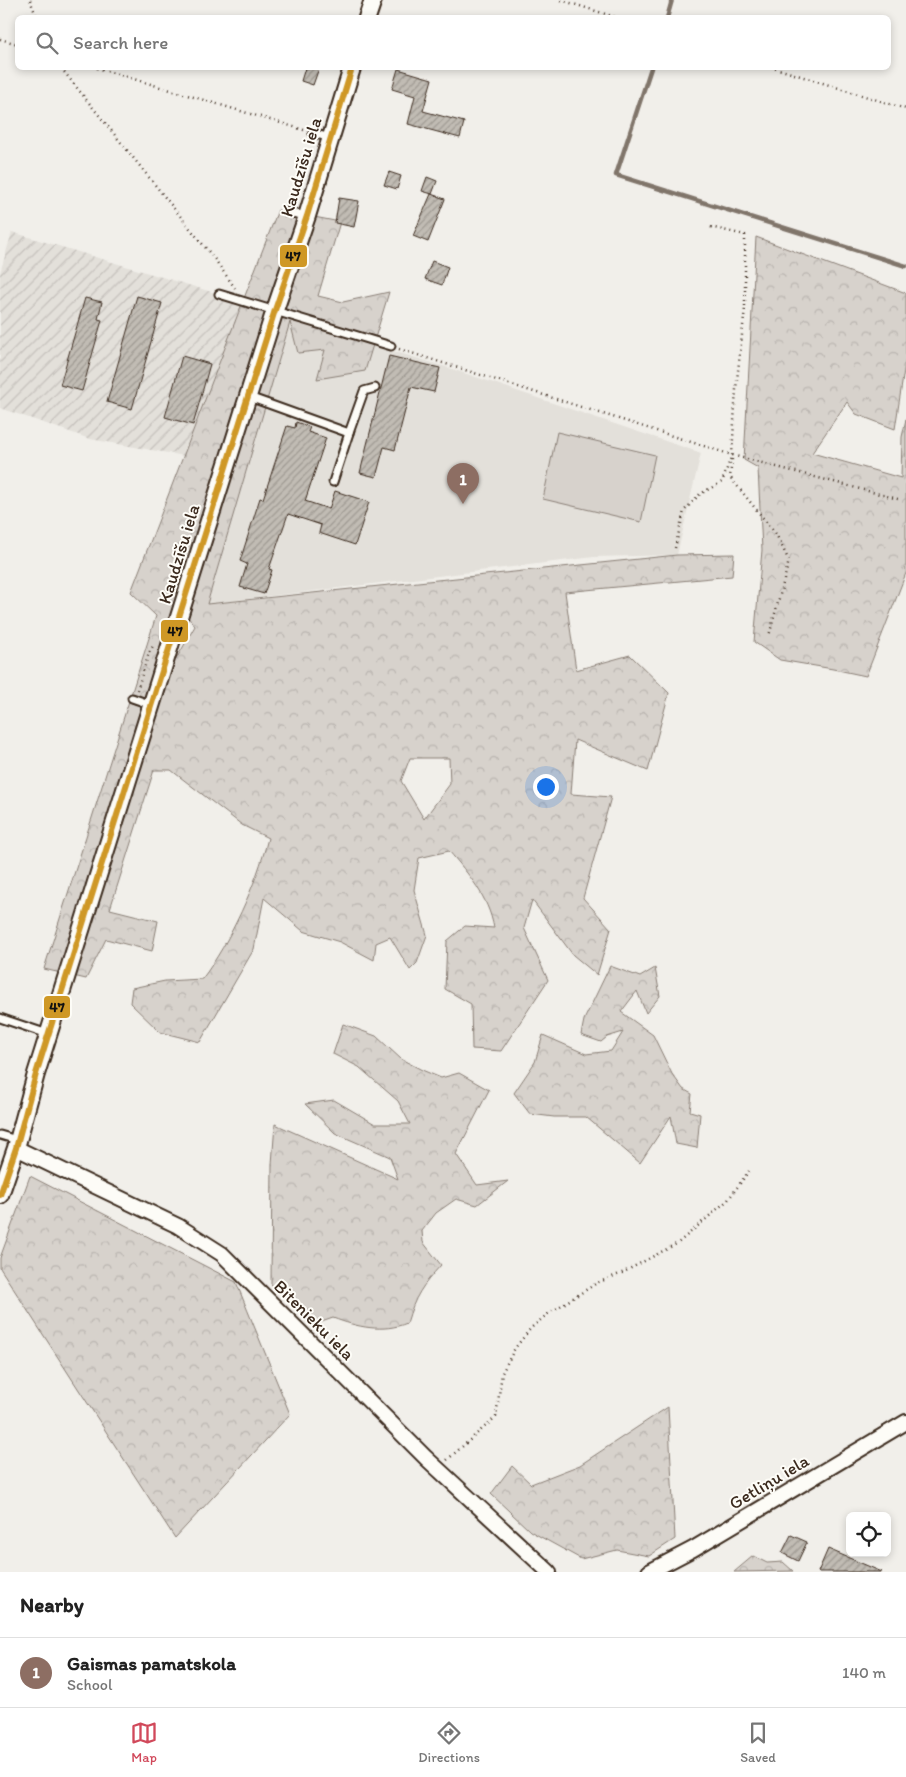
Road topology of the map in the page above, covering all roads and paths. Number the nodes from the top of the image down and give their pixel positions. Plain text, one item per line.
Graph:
1 (30, 0) edge
2 (373, 0) edge
3 (562, 0) edge
4 (36, 15) edge
5 (368, 15) edge
6 (609, 15) edge
7 (0, 39) edge
8 (15, 43) edge
9 (63, 70) edge
10 (104, 70) edge
11 (351, 70) edge
12 (781, 70) edge
13 (906, 109) edge
14 (313, 133) joint
15 (330, 138) junction
16 (286, 212) dead end
17 (307, 216) junction
18 (710, 227) dead end
19 (219, 294) dead end
20 (246, 302) junction
21 (275, 310) junction
22 (391, 346) joint
23 (374, 388) dead end
24 (249, 397) junction
25 (349, 433) junction
26 (732, 455) junction
27 (333, 482) dead end
28 (898, 499) dead end
29 (675, 548) dead end
30 (770, 636) dead end
31 (154, 644) dead end
32 (133, 699) joint
33 (152, 705) junction
34 (0, 1018) edge
35 (48, 1034) junction
36 (0, 1135) edge
37 (17, 1144) junction
38 (749, 1171) dead end
39 (0, 1195) edge
40 (906, 1422) edge
41 (437, 1468) junction
42 (548, 1572) edge
43 (649, 1572) edge

1 - 4 path
2 - 5 street
3 - 6 path
7 - 8 path
9 - 20 path
10 - 14 path
11 - 15 street, Kaudzīšu iela
12 - 13 path
14 - 15 lane
15 - 17 street, Kaudzīšu iela
16 - 17 lane
17 - 21 street, Kaudzīšu iela
18 - 26 path
19 - 20 lane
20 - 21 lane
21 - 22 lane
21 - 24 street, Kaudzīšu iela
22 - 26 path
23 - 25 lane
24 - 25 lane
24 - 33 street, Kaudzīšu iela
25 - 27 lane
26 - 28 path
26 - 29 path
26 - 30 path
31 - 32 path
32 - 33 lane
33 - 35 street, Kaudzīšu iela
34 - 35 lane
35 - 37 street, Kaudzīšu iela
36 - 37 lane
37 - 39 street, Kaudzīšu iela
37 - 41 street, Bitenieku iela
38 - 41 path
40 - 43 street, Getliņu iela
41 - 42 street, Bitenieku iela

